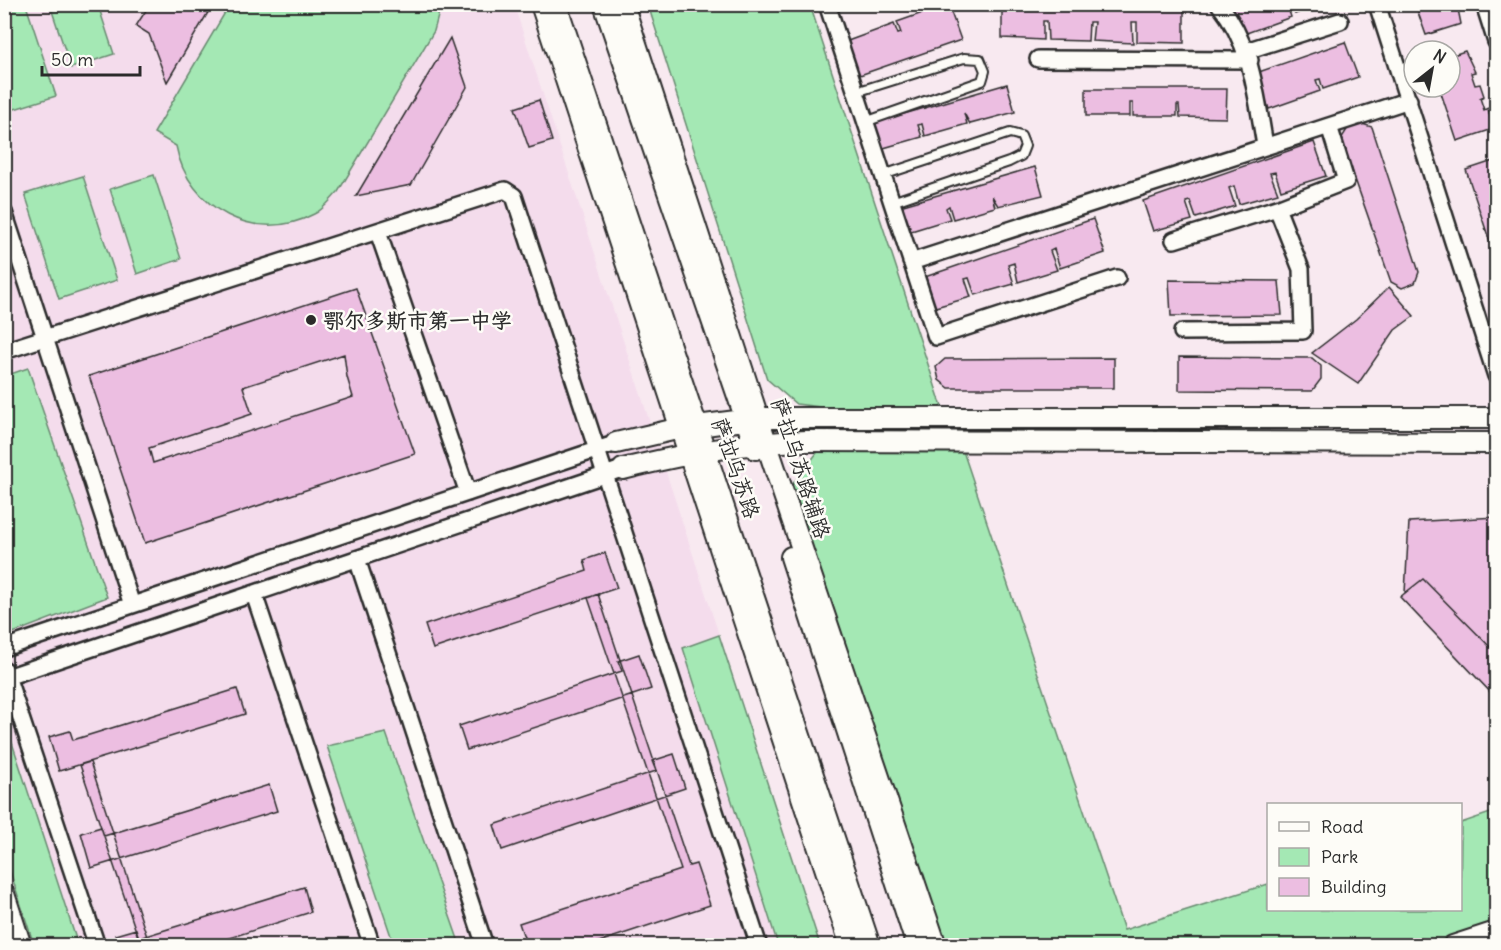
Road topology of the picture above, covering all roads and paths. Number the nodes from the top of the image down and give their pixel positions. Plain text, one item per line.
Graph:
1 (541, 4) edge
2 (556, 4) edge
3 (604, 4) edge
4 (623, 4) edge
5 (827, 4) edge
6 (1219, 4) edge
7 (1377, 4) edge
8 (1484, 4) edge
9 (1340, 21) dead end
10 (1497, 42) edge
11 (1248, 56) junction
12 (1038, 59) dead end
13 (856, 92) junction
14 (1409, 100) junction
15 (866, 122) junction
16 (1329, 126) junction
17 (1265, 145) junction
18 (883, 175) junction
19 (892, 202) junction
20 (1277, 208) junction
21 (4, 212) edge
22 (378, 232) junction
23 (1174, 240) dead end
24 (911, 262) junction
25 (1117, 278) dead end
26 (1182, 332) dead end
27 (45, 338) junction
28 (4, 351) edge
29 (1497, 376) edge
30 (752, 418) junction
31 (1497, 418) edge
32 (689, 427) junction
33 (760, 442) junction
34 (1497, 443) edge
35 (608, 446) junction
36 (697, 452) junction
37 (614, 472) junction
38 (468, 493) junction
39 (357, 559) junction
40 (254, 594) junction
41 (132, 605) junction
42 (4, 648) edge
43 (5, 674) edge
44 (4, 894) edge
45 (1497, 932) edge
46 (21, 945) edge
47 (98, 945) edge
48 (372, 945) edge
49 (485, 945) edge
50 (759, 945) edge
51 (851, 945) edge
52 (870, 945) edge
53 (917, 945) edge
54 (936, 945) edge
55 (1453, 945) edge

1 - 32 street
2 - 32 street, 萨拉乌苏路
3 - 30 street, 萨拉乌苏路
4 - 30 street, 萨拉乌苏路辅路
5 - 13 street
6 - 11 street
7 - 14 street
8 - 10 street
9 - 11 street
11 - 12 street
11 - 17 street
13 - 15 street
13 - 15 lane
14 - 16 street
14 - 29 street
15 - 18 street
16 - 17 street
16 - 20 street
17 - 24 street
18 - 19 street
18 - 19 lane
19 - 24 street
20 - 23 street
20 - 26 street
21 - 27 street
22 - 27 street
22 - 35 street
22 - 38 street
24 - 25 street
27 - 28 street
27 - 41 street
30 - 31 street
30 - 32 street
30 - 33 street, 萨拉乌苏路
32 - 35 street
32 - 36 street, 萨拉乌苏路
33 - 34 street
33 - 36 street
33 - 53 street, 萨拉乌苏路
33 - 54 street, 萨拉乌苏路辅路
35 - 37 street
35 - 38 street
36 - 37 street
36 - 51 street
36 - 52 street, 萨拉乌苏路
37 - 39 street
37 - 50 street
38 - 41 street
39 - 40 street
39 - 49 street
40 - 43 street
40 - 48 street
41 - 42 street
43 - 47 street
44 - 46 street
45 - 55 street

